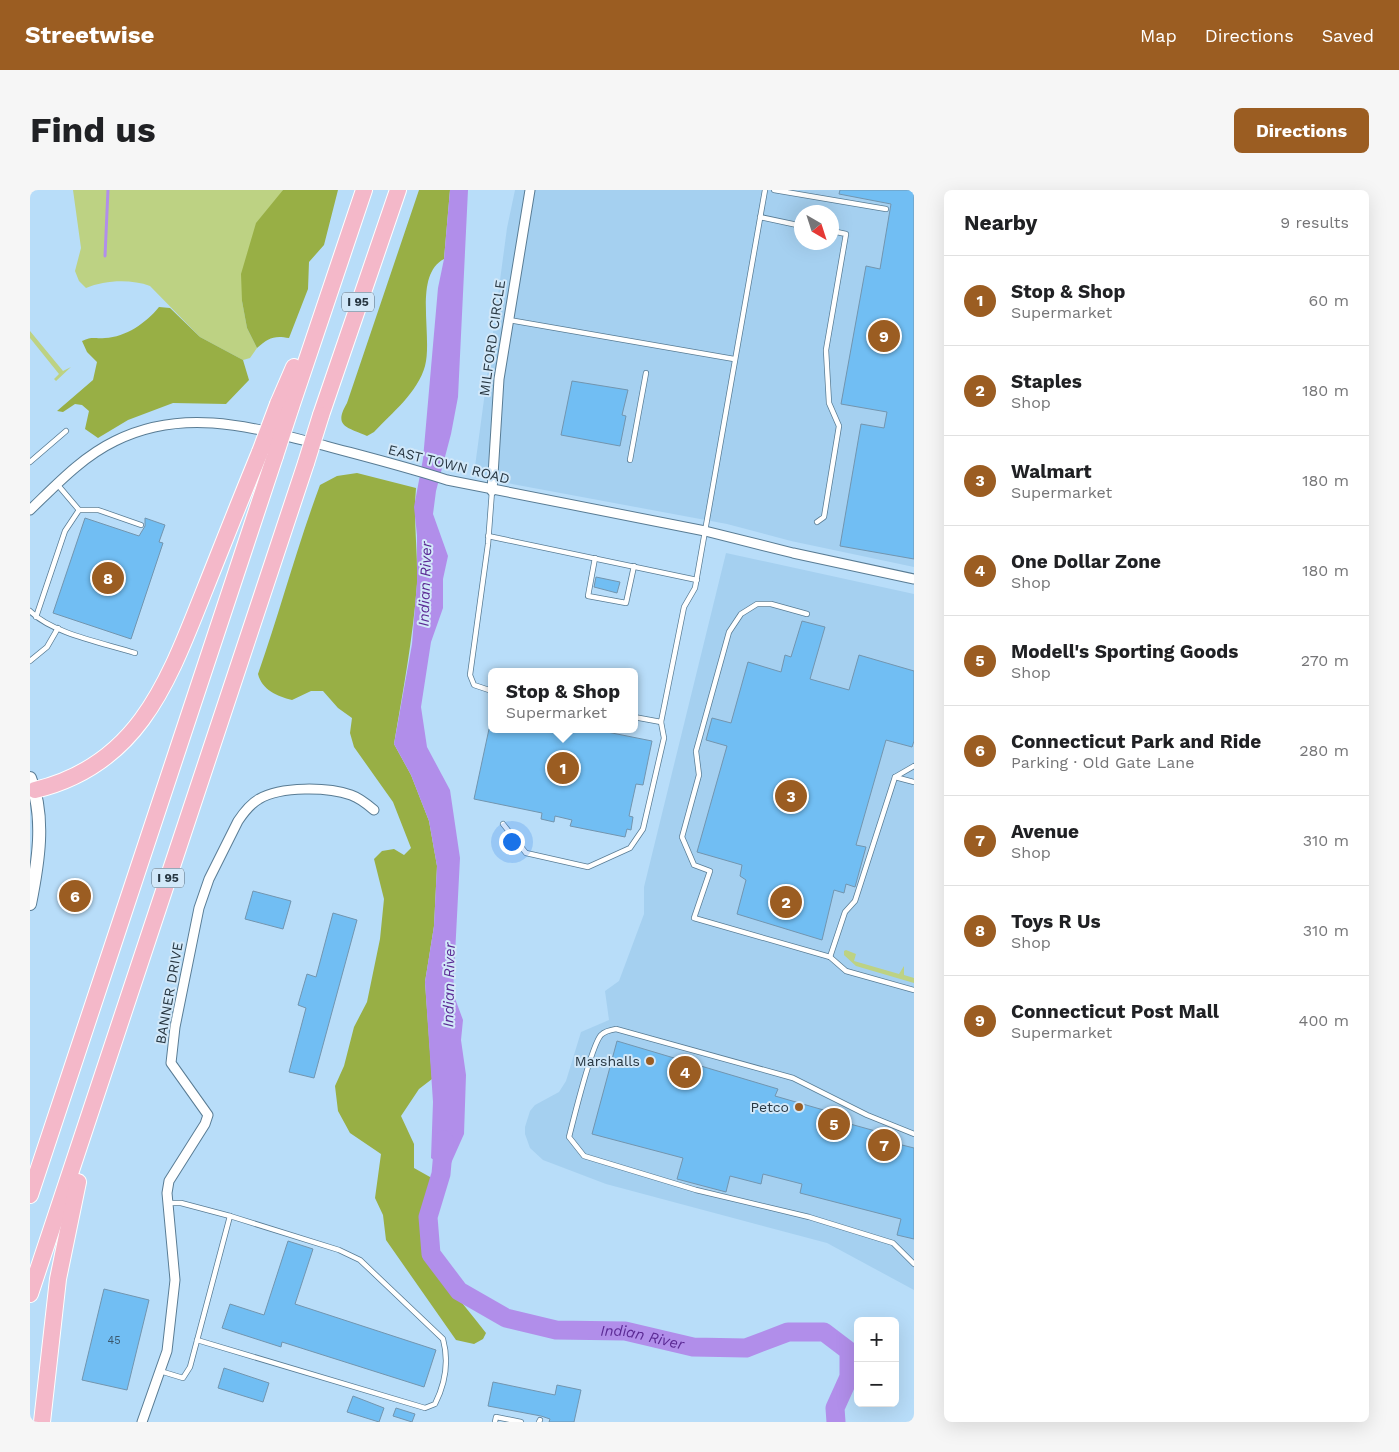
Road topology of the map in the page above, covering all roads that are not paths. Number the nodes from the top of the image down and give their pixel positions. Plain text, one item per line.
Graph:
1 (364, 190) edge
2 (398, 190) edge
3 (530, 190) edge
4 (765, 190) edge
5 (774, 190) edge
6 (886, 209) dead end
7 (760, 217) junction
8 (794, 224) edge
9 (839, 232) edge
10 (507, 320) junction
11 (734, 359) junction
12 (646, 373) dead end
13 (66, 432) dead end
14 (267, 454) junction
15 (630, 460) dead end
16 (30, 462) edge
17 (57, 484) junction
18 (492, 491) junction
19 (30, 510) edge
20 (79, 510) junction
21 (816, 522) dead end
22 (141, 525) dead end
23 (705, 531) junction
24 (488, 536) junction
25 (595, 558) junction
26 (634, 566) junction
27 (914, 579) edge
28 (697, 580) junction
29 (30, 611) edge
30 (807, 614) dead end
31 (36, 617) junction
32 (58, 628) junction
33 (135, 653) dead end
34 (30, 661) edge
35 (488, 690) edge
36 (638, 718) edge
37 (661, 722) junction
38 (914, 766) edge
39 (895, 777) junction
40 (914, 782) edge
41 (32, 784) edge
42 (374, 810) dead end
43 (503, 824) dead end
44 (34, 856) edge
45 (30, 904) edge
46 (830, 957) junction
47 (914, 990) edge
48 (129, 996) junction
49 (914, 1134) edge
50 (30, 1195) edge
51 (168, 1203) junction
52 (230, 1216) junction
53 (914, 1264) edge
54 (30, 1294) edge
55 (197, 1340) junction
56 (160, 1371) junction
57 (42, 1422) edge
58 (142, 1422) edge
59 (495, 1422) edge
60 (520, 1422) edge

1 - 14 highway, I 95, bridge
2 - 48 highway, I 95, bridge
3 - 10 street, MILFORD CIRCLE
4 - 7 lane
5 - 6 lane
7 - 8 lane
7 - 11 lane
9 - 21 lane
10 - 11 lane
10 - 18 street, MILFORD CIRCLE
11 - 23 lane
12 - 15 lane
13 - 16 lane
14 - 41 highway
14 - 50 highway, I 95
17 - 18 street, EAST TOWN ROAD
17 - 19 street, EAST TOWN ROAD
17 - 20 lane
18 - 23 street, EAST TOWN ROAD
18 - 24 lane
20 - 22 lane
20 - 31 lane
23 - 27 street, EAST TOWN ROAD
23 - 28 lane
24 - 25 lane
24 - 35 lane
25 - 26 lane
25 - 26 lane
26 - 28 lane
28 - 37 lane
29 - 31 lane
30 - 46 lane
31 - 32 lane
32 - 33 lane
32 - 34 lane
36 - 37 lane
37 - 43 lane
38 - 39 lane
39 - 40 lane
39 - 46 lane
41 - 44 main road
42 - 51 street, BANNER DRIVE
44 - 45 main road
46 - 47 lane
48 - 54 highway, I 95
48 - 57 highway
49 - 53 lane
51 - 52 lane
51 - 56 street, BANNER DRIVE
52 - 55 lane
52 - 55 lane
55 - 56 lane
56 - 58 street, BANNER DRIVE
59 - 60 lane

